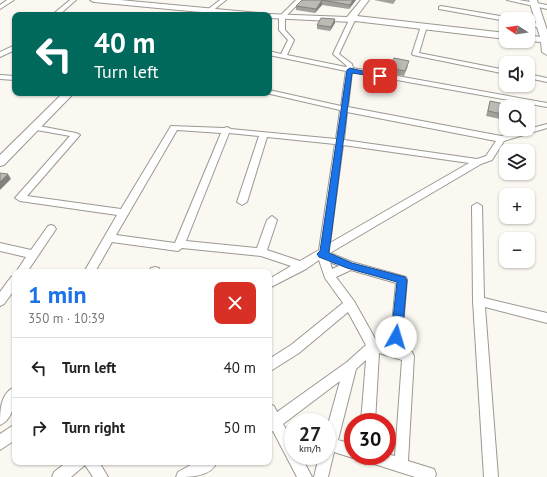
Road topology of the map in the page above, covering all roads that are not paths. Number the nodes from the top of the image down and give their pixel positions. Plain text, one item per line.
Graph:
1 (11, 0) edge
2 (73, 0) edge
3 (94, 0) edge
4 (223, 0) edge
5 (299, 0) edge
6 (365, 0) edge
7 (510, 0) edge
8 (533, 2) edge
9 (159, 3) edge
10 (0, 7) edge
11 (547, 7) edge
12 (441, 8) dead end
13 (209, 11) junction
14 (59, 12) edge
15 (151, 12) edge
16 (221, 12) edge
17 (272, 16) edge
18 (282, 17) junction
19 (352, 19) junction
20 (499, 19) edge
21 (535, 25) edge
22 (424, 26) junction
23 (541, 26) junction
24 (499, 35) edge
25 (535, 39) edge
26 (545, 40) junction
27 (12, 49) edge
28 (547, 51) edge
29 (272, 54) edge
30 (0, 55) edge
31 (283, 56) junction
32 (350, 70) junction
33 (499, 71) edge
34 (0, 77) edge
35 (535, 77) edge
36 (12, 78) edge
37 (547, 80) edge
38 (272, 93) edge
39 (66, 96) edge
40 (547, 105) edge
41 (344, 109) junction
42 (547, 126) edge
43 (34, 127) junction
44 (227, 129) junction
45 (264, 134) junction
46 (502, 139) junction
47 (340, 142) junction
48 (0, 162) edge
49 (478, 162) junction
50 (242, 202) dead end
51 (477, 206) dead end
52 (124, 213) junction
53 (272, 220) dead end
54 (52, 229) dead end
55 (110, 238) junction
56 (179, 244) junction
57 (0, 247) edge
58 (262, 252) junction
59 (33, 254) junction
60 (323, 254) junction
61 (302, 266) junction
62 (350, 266) junction
63 (23, 269) edge
64 (91, 269) edge
65 (329, 275) junction
66 (272, 282) edge
67 (12, 284) edge
68 (0, 301) edge
69 (479, 301) junction
70 (350, 304) junction
71 (547, 318) edge
72 (373, 346) junction
73 (395, 352) junction
74 (272, 364) edge
75 (351, 366) junction
76 (12, 398) edge
77 (369, 413) edge
78 (0, 418) edge
79 (272, 419) edge
80 (336, 419) edge
81 (272, 422) edge
82 (12, 434) edge
83 (284, 441) edge
84 (0, 443) edge
85 (396, 464) edge
86 (75, 465) edge
87 (93, 465) edge
88 (205, 465) edge
89 (298, 465) edge
90 (324, 465) edge
91 (401, 465) junction
92 (429, 474) dead end
93 (60, 477) edge
94 (101, 477) edge
95 (183, 477) edge
96 (305, 477) edge
97 (321, 477) edge
98 (491, 477) edge

1 - 10 street
2 - 14 street
3 - 9 street
4 - 13 street
5 - 18 street
6 - 19 street
7 - 8 street
8 - 11 street
8 - 23 street
9 - 13 street
9 - 15 street
12 - 20 street
13 - 16 street
17 - 18 street
18 - 19 street
18 - 31 street
19 - 22 street
19 - 32 street
21 - 23 street
22 - 24 street
22 - 33 street
23 - 26 street
25 - 26 street
26 - 28 street
27 - 30 street
29 - 31 street
31 - 32 street
32 - 40 street
32 - 41 street
34 - 36 street
35 - 37 street
38 - 41 street
39 - 43 street
41 - 46 street
41 - 47 street
42 - 46 street
43 - 48 street
43 - 52 street
44 - 45 street
44 - 52 street
44 - 56 street
45 - 47 street
45 - 50 street
46 - 49 street
47 - 49 street
47 - 60 street
49 - 60 street
51 - 69 street
52 - 55 street
53 - 58 street
54 - 59 street
55 - 56 street
55 - 64 street
56 - 58 street
57 - 59 street
58 - 61 street
59 - 63 street
60 - 61 street
60 - 62 street
60 - 65 street
61 - 66 street
62 - 65 street
62 - 73 street
65 - 70 street
67 - 68 street
69 - 71 street
69 - 98 street
70 - 72 street
70 - 74 street
72 - 73 street
72 - 75 street
72 - 77 street
73 - 91 street
75 - 79 street
75 - 80 street
76 - 78 street
81 - 83 street
82 - 84 street
85 - 91 street
86 - 93 street
87 - 94 street
88 - 95 street
89 - 96 street
90 - 97 street
91 - 92 street

